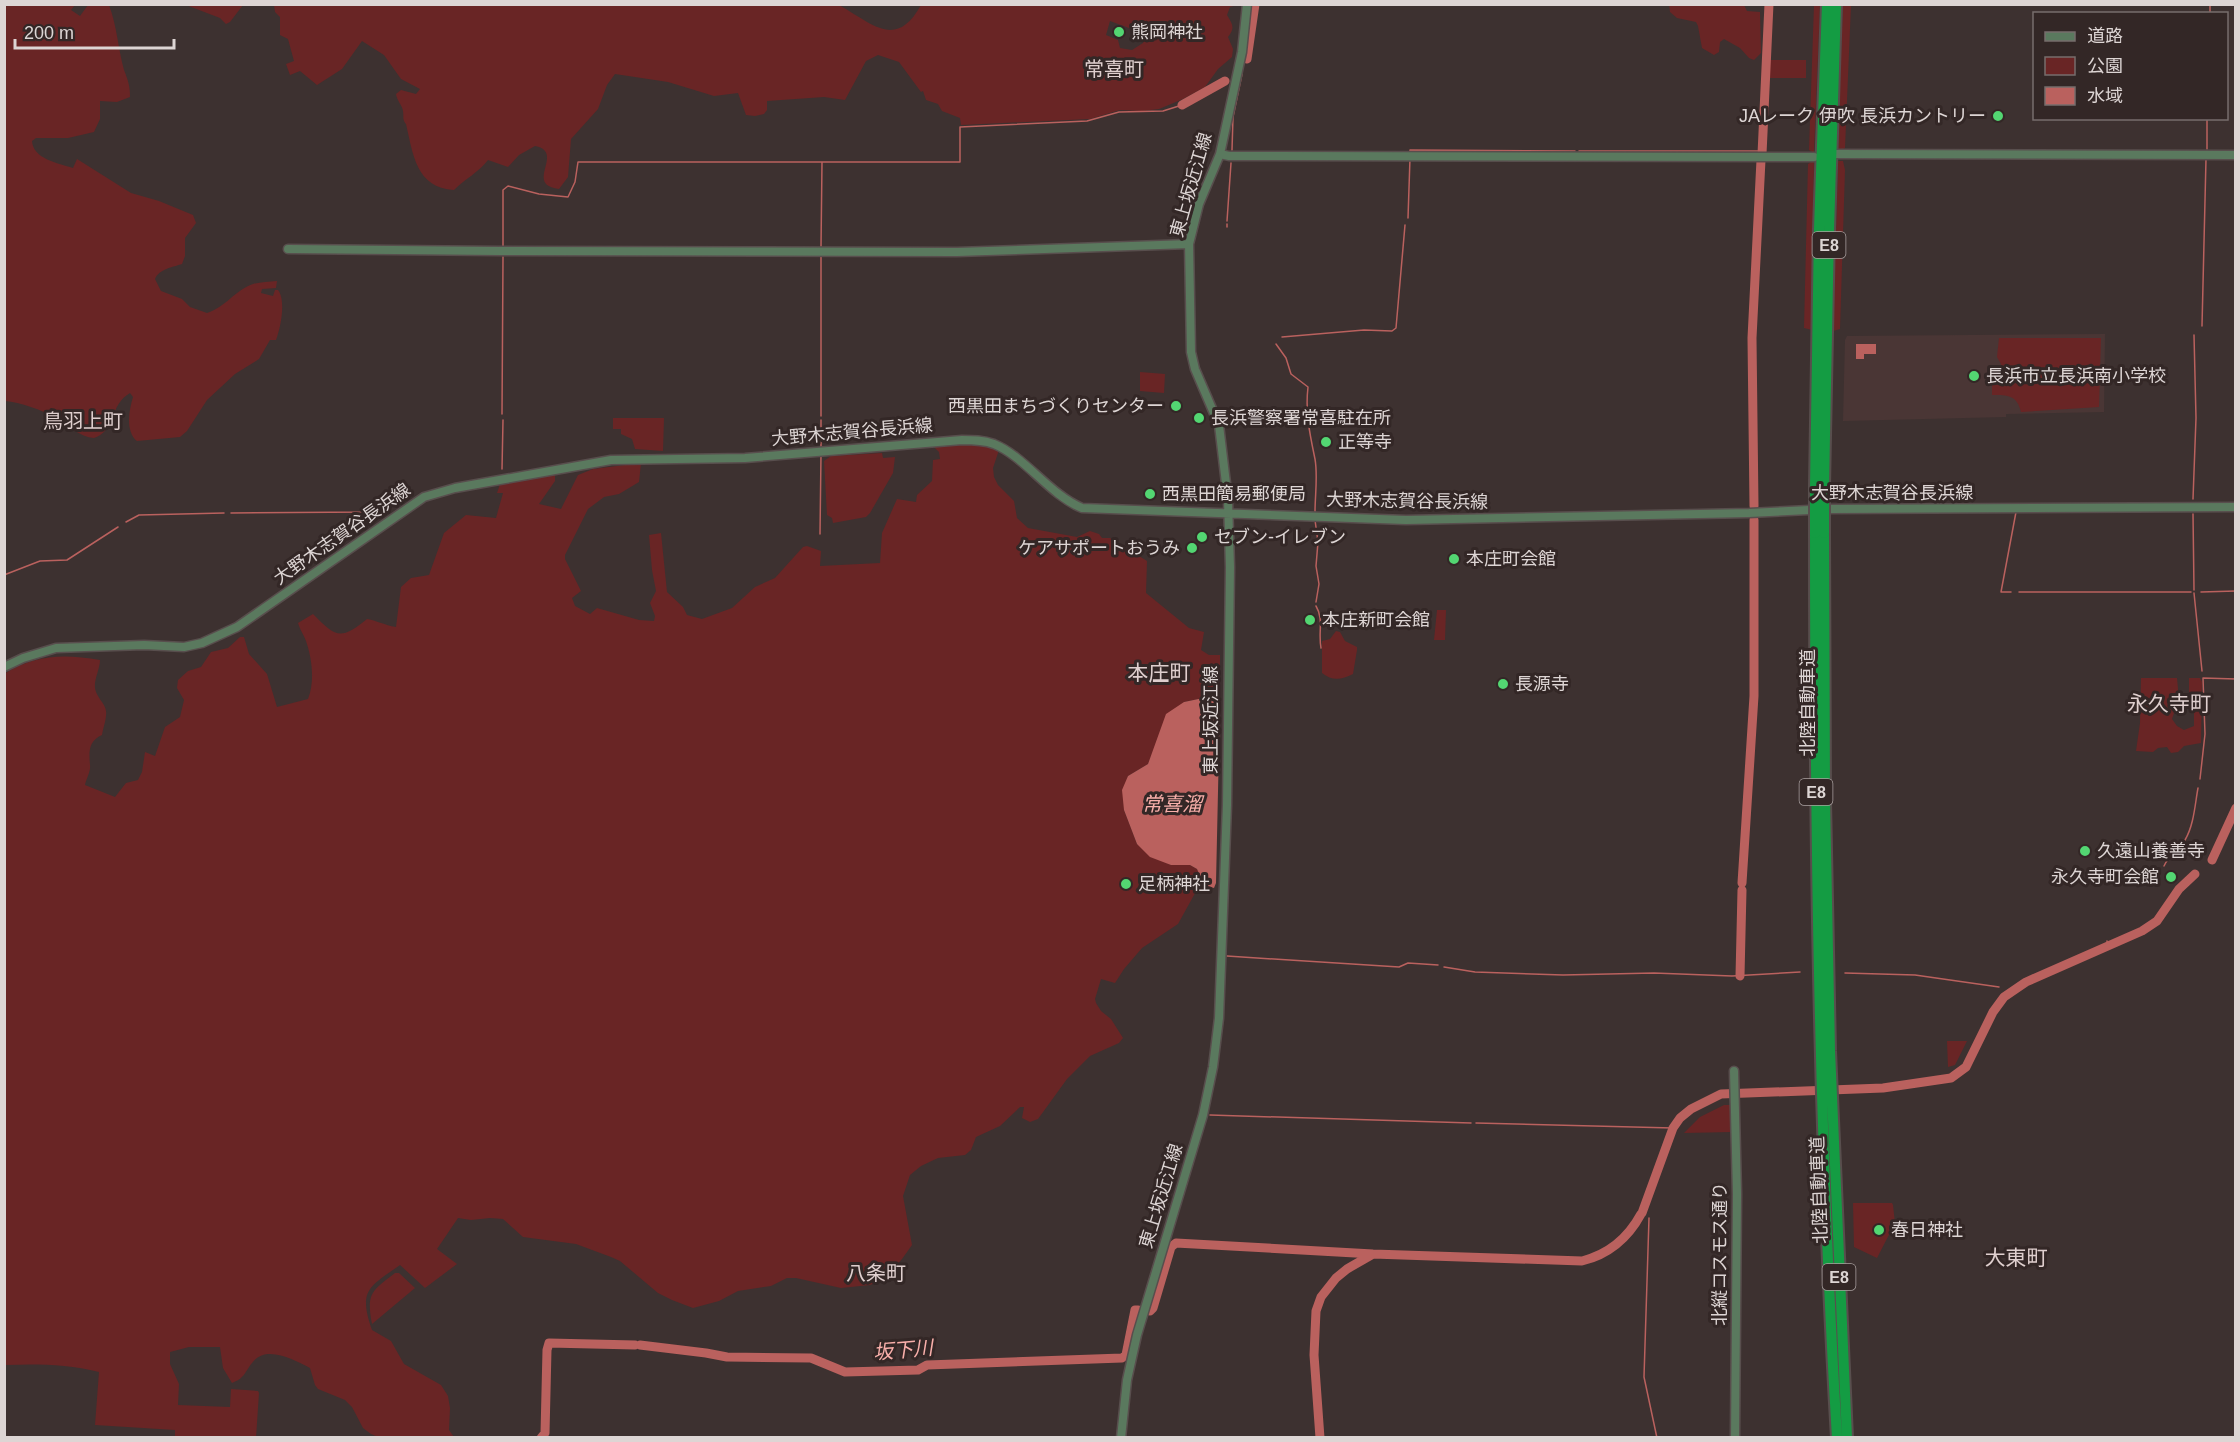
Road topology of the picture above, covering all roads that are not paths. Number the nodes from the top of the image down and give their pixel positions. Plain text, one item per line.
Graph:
1 (1247, 4) edge
2 (1827, 4) edge
3 (1836, 4) edge
4 (1220, 154) junction
5 (1835, 154) dead end
6 (2235, 155) edge
7 (1814, 157) dead end
8 (1189, 244) junction
9 (288, 249) dead end
10 (1820, 486) junction
11 (2235, 507) edge
12 (1228, 512) junction
13 (4, 667) edge
14 (1734, 1071) dead end
15 (1828, 1116) junction
16 (1121, 1437) edge
17 (1735, 1437) edge
18 (1837, 1437) edge
19 (1847, 1437) edge

1 - 4 main road, 東上坂近江線
2 - 10 highway, 北陸自動車道 / E8
3 - 10 highway, 北陸自動車道 / E8
4 - 7 main road
4 - 8 main road, 東上坂近江線
5 - 6 main road
8 - 9 main road
8 - 12 main road, 東上坂近江線
10 - 15 highway, 北陸自動車道 / E8, bridge
11 - 12 main road, 大野木志賀谷長浜線
12 - 13 main road, 大野木志賀谷長浜線
12 - 16 main road, 東上坂近江線
14 - 17 main road, 北縦コスモス通り
15 - 18 highway, 北陸自動車道 / E8
15 - 19 highway, 北陸自動車道 / E8

